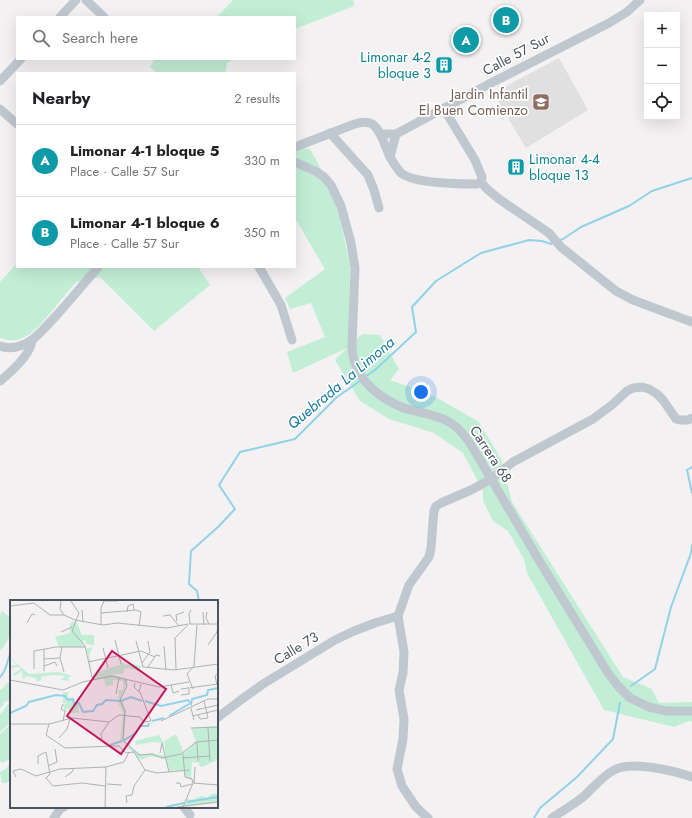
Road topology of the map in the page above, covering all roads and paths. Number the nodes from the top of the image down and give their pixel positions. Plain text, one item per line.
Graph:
1 (76, 0) edge
2 (86, 0) edge
3 (640, 0) edge
4 (61, 16) edge
5 (103, 16) edge
6 (20, 60) edge
7 (0, 81) edge
8 (0, 109) edge
9 (444, 109) junction
10 (16, 123) edge
11 (330, 133) junction
12 (381, 134) junction
13 (396, 134) junction
14 (296, 147) edge
15 (390, 157) junction
16 (296, 162) edge
17 (481, 182) junction
18 (379, 208) dead end
19 (97, 268) edge
20 (260, 268) edge
21 (692, 322) edge
22 (32, 340) junction
23 (292, 340) dead end
24 (0, 346) edge
25 (0, 381) edge
26 (692, 418) edge
27 (491, 479) junction
28 (398, 616) junction
29 (692, 711) edge
30 (218, 717) edge
31 (692, 777) edge
32 (63, 808) edge
33 (185, 808) edge
34 (190, 815) dead end
35 (561, 815) edge
36 (54, 818) edge
37 (428, 818) edge
38 (552, 818) edge

1 - 4 street
2 - 5 street
3 - 9 street, Calle 57 Sur
6 - 7 street
8 - 10 street
9 - 13 street, Calle 57 Sur
9 - 17 street
11 - 12 street
11 - 14 street
11 - 18 street
12 - 13 street, Calle 57 Sur
12 - 15 street
13 - 15 street
15 - 17 street
16 - 27 street, Carrera 68
17 - 21 street
19 - 22 street
20 - 23 street
22 - 24 street
22 - 25 street
26 - 27 street
27 - 28 street
27 - 29 street, Carrera 68
28 - 30 street, Calle 73
28 - 37 street
31 - 35 street
32 - 36 street
33 - 34 street
35 - 38 street

